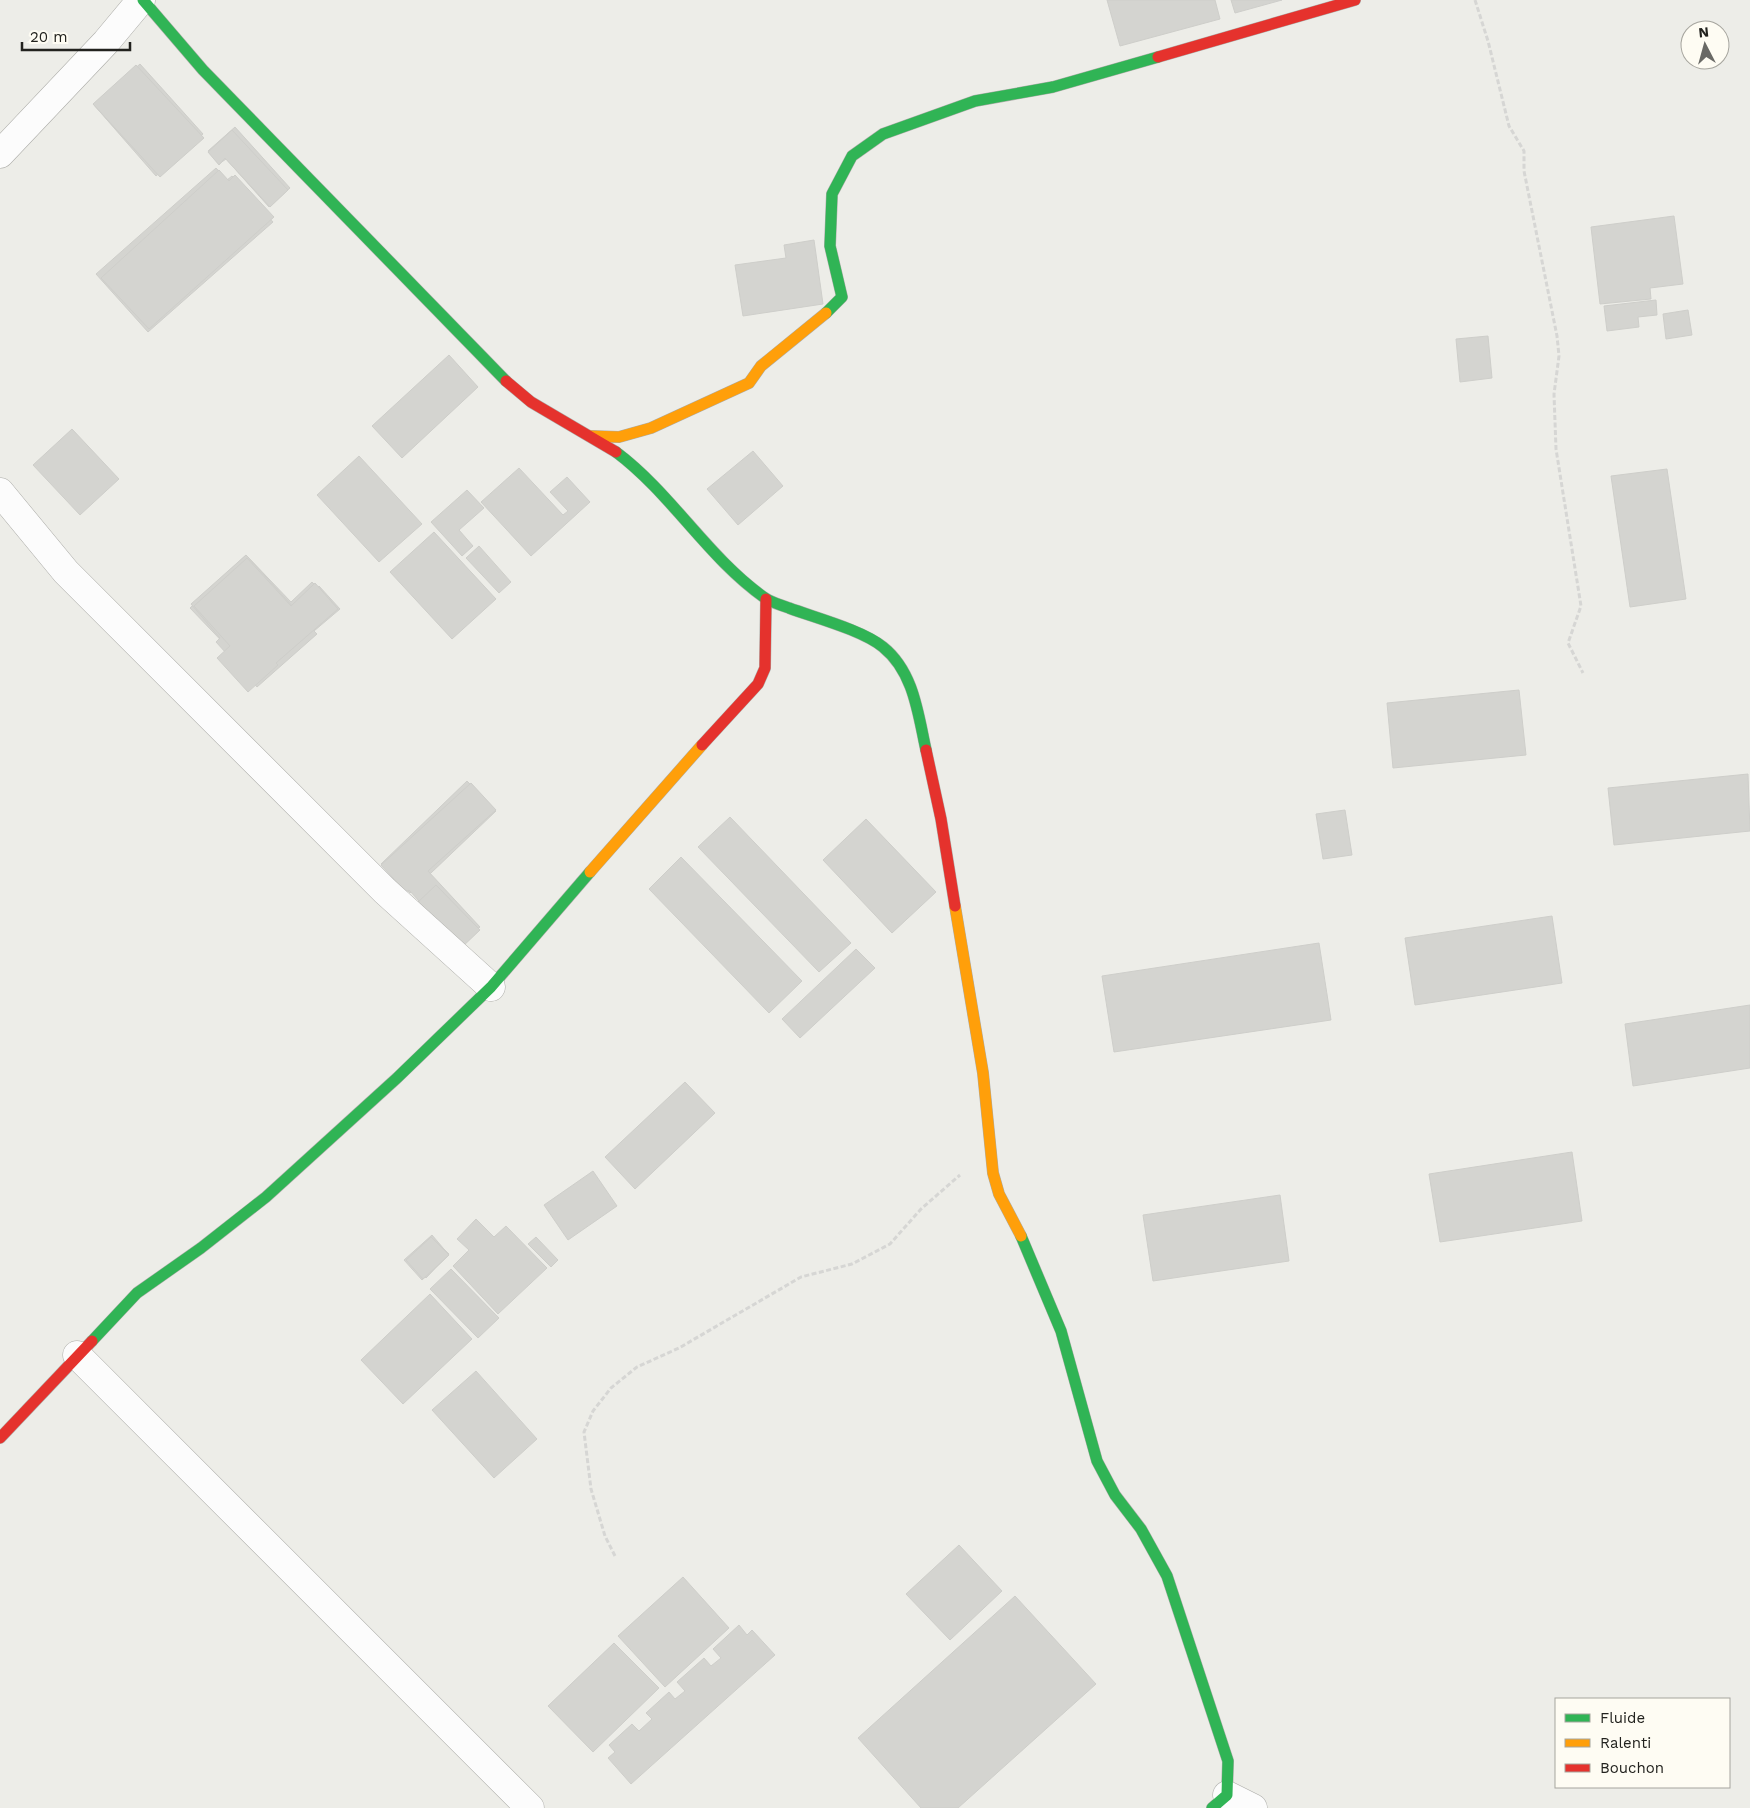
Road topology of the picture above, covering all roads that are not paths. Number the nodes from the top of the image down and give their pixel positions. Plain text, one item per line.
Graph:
1 (142, 0) edge
2 (1355, 0) edge
3 (0, 154) edge
4 (590, 436) junction
5 (0, 492) edge
6 (766, 599) junction
7 (491, 987) junction
8 (77, 1355) junction
9 (0, 1438) edge
10 (1220, 1801) edge
11 (530, 1808) edge
12 (1253, 1808) edge

1 - 3 street
1 - 4 street
2 - 4 street
4 - 6 street
5 - 7 street
6 - 7 street
6 - 10 street
7 - 8 street
8 - 9 street
8 - 11 street
10 - 12 street

